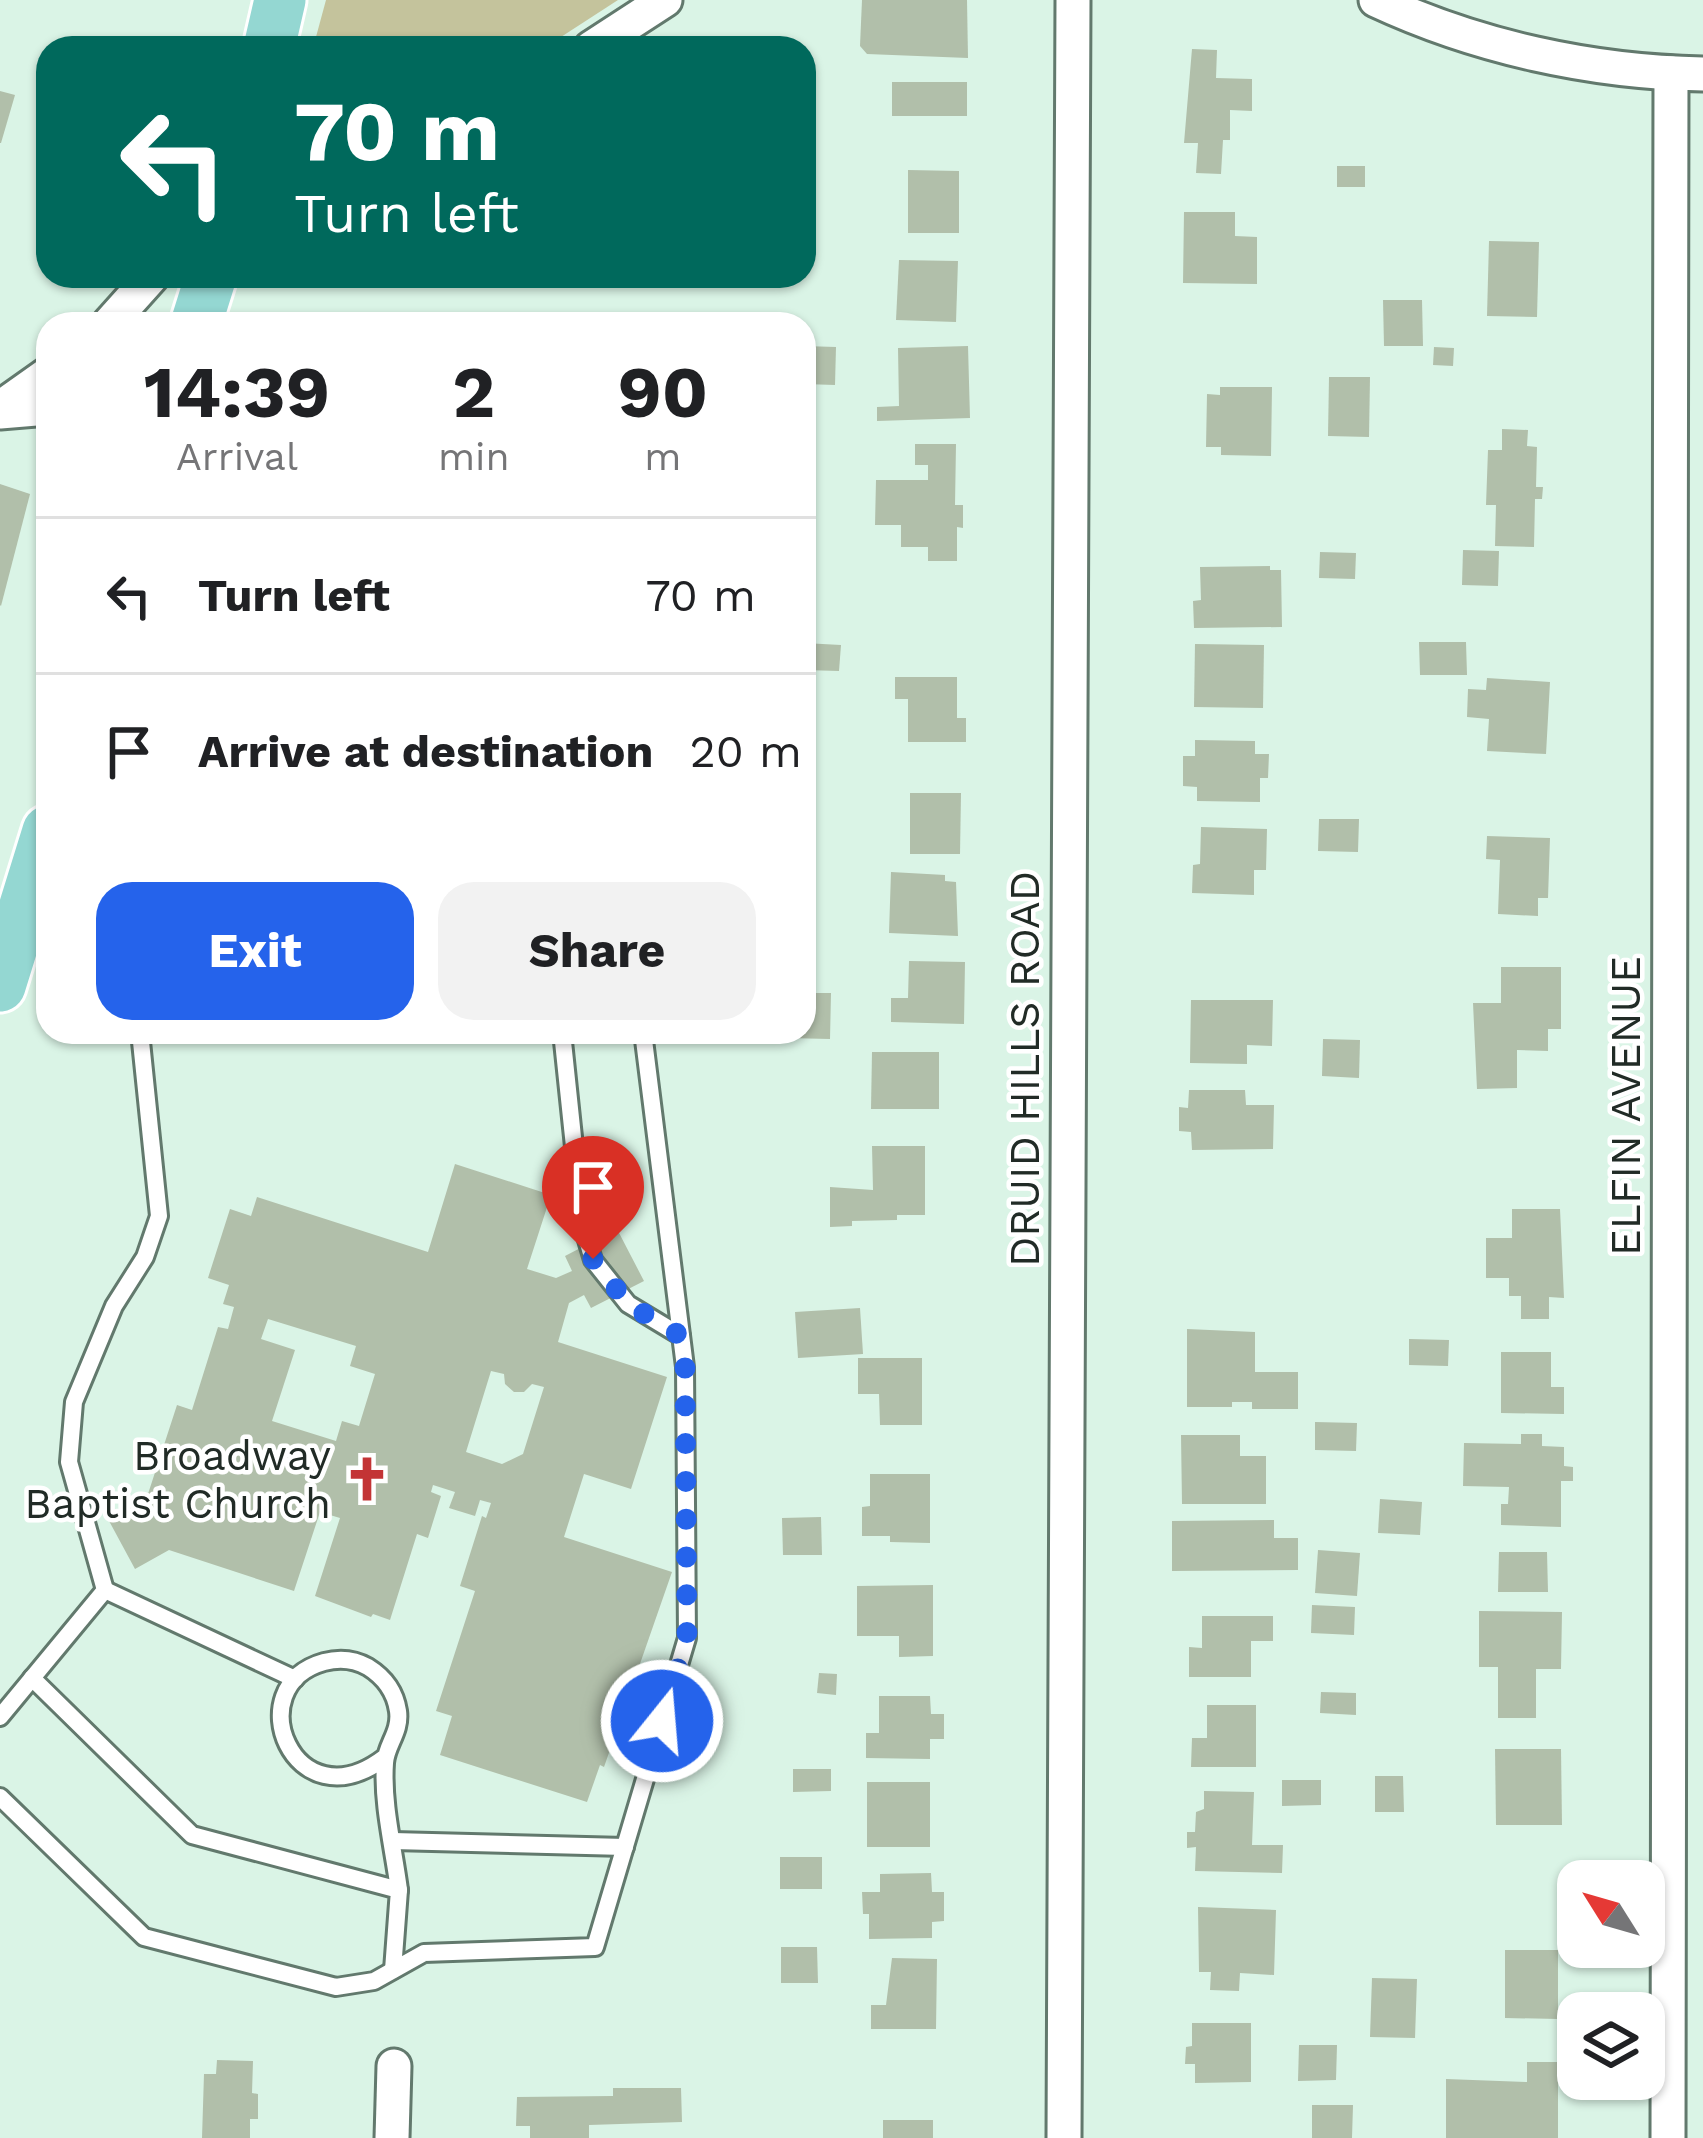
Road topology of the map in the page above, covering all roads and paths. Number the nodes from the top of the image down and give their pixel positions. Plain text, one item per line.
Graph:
1 (280, 0) edge
2 (665, 0) edge
3 (1072, 0) edge
4 (1376, 0) edge
5 (272, 36) edge
6 (610, 36) edge
7 (1687, 74) edge
8 (141, 288) edge
9 (120, 312) edge
10 (36, 383) edge
11 (36, 408) edge
12 (0, 410) edge
13 (36, 878) edge
14 (15, 961) edge
15 (141, 1044) edge
16 (563, 1044) edge
17 (645, 1044) edge
18 (681, 1336) junction
19 (105, 1590) junction
20 (32, 1678) junction
21 (295, 1679) junction
22 (0, 1717) edge
23 (384, 1758) junction
24 (0, 1797) edge
25 (393, 1841) junction
26 (625, 1847) junction
27 (399, 1891) junction
28 (393, 1970) junction
29 (394, 2066) dead end
30 (392, 2138) edge
31 (1064, 2138) edge
32 (1668, 2138) edge

1 - 5 main road
2 - 6 street
3 - 31 street, DRUID HILLS ROAD
4 - 7 street
7 - 32 street, ELFIN AVENUE
8 - 9 street
10 - 12 street
11 - 12 street
13 - 14 main road
15 - 19 lane
16 - 18 lane
17 - 18 lane
18 - 26 lane
19 - 20 lane
19 - 21 lane
20 - 22 lane
20 - 27 lane
21 - 23 lane
21 - 23 lane
23 - 25 lane
24 - 28 lane
25 - 26 lane
25 - 27 lane
26 - 28 lane
27 - 28 lane
29 - 30 street

